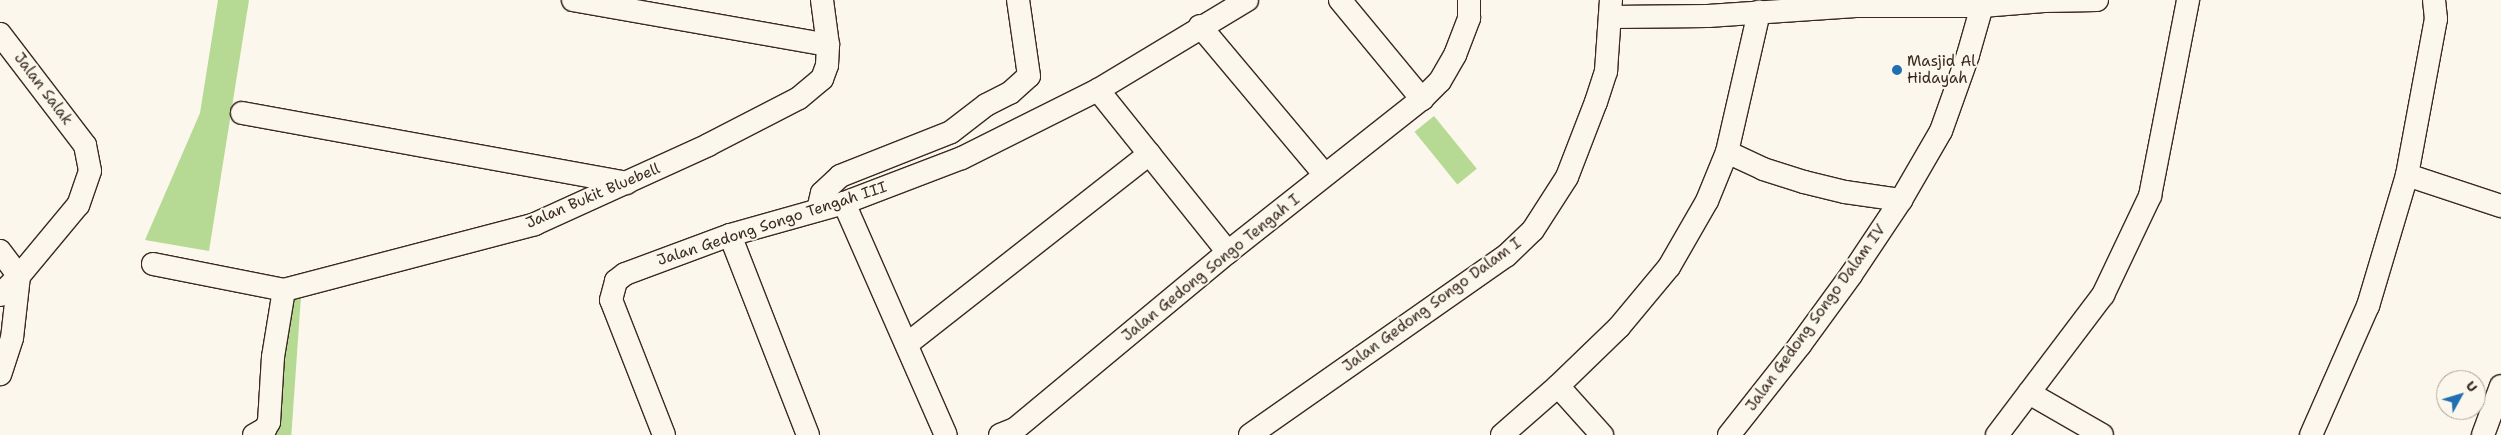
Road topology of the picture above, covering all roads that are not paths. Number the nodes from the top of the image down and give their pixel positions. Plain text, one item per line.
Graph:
1 (573, 0) edge
2 (822, 0) edge
3 (1018, 0) edge
4 (1247, 0) edge
5 (1340, 0) edge
6 (1469, 0) edge
7 (2097, 0) edge
8 (2188, 0) edge
9 (2434, 0) edge
10 (1982, 6) junction
11 (1611, 8) edge
12 (1759, 12) junction
13 (1200, 26) junction
14 (0, 34) edge
15 (828, 45) junction
16 (1098, 90) junction
17 (1422, 99) junction
18 (242, 113) dead end
19 (1727, 152) junction
20 (1149, 154) junction
21 (1325, 175) junction
22 (2407, 175) junction
23 (627, 182) junction
24 (1901, 200) junction
25 (844, 203) junction
26 (2501, 206) edge
27 (818, 210) junction
28 (730, 235) junction
29 (0, 251) edge
30 (1228, 252) junction
31 (153, 264) dead end
32 (20, 276) junction
33 (284, 290) junction
34 (0, 294) edge
35 (906, 344) junction
36 (0, 374) edge
37 (1558, 386) junction
38 (2501, 386) edge
39 (2029, 394) junction
40 (1012, 433) edge
41 (254, 435) edge
42 (664, 435) edge
43 (808, 435) edge
44 (946, 435) edge
45 (1250, 435) edge
46 (1502, 435) edge
47 (1602, 435) edge
48 (1729, 435) edge
49 (1997, 435) edge
50 (2102, 435) edge
51 (2311, 435) edge
52 (2483, 435) edge

1 - 15 street
2 - 15 street, Jalan Bukit Bluebell
3 - 27 street
4 - 13 street, Jalan Gedong Songo Tengah III
5 - 17 street
6 - 17 street, Jalan Gedong Songo Tengah I
7 - 10 street
8 - 39 street
9 - 22 street
10 - 12 street
10 - 24 street, Jalan Gedong Songo Dalam IV
11 - 12 street
11 - 45 street, Jalan Gedong Songo Dalam I
12 - 19 street
13 - 16 street, Jalan Gedong Songo Tengah III
13 - 21 street
14 - 32 street, Jalan Salak
15 - 23 street, Jalan Bukit Bluebell
16 - 20 street
16 - 25 street, Jalan Gedong Songo Tengah III
17 - 21 street, Jalan Gedong Songo Tengah I
18 - 23 street
19 - 24 street
19 - 37 street
20 - 30 street
20 - 35 street
21 - 30 street, Jalan Gedong Songo Tengah I
22 - 26 street
22 - 51 street
23 - 33 street, Jalan Bukit Bluebell
24 - 48 street, Jalan Gedong Songo Dalam IV
25 - 27 street, Jalan Gedong Songo Tengah III
25 - 35 street
27 - 28 street, Jalan Gedong Songo Tengah III
28 - 42 street, Jalan Gedong Songo Tengah III
28 - 43 street
29 - 32 street
30 - 40 street, Jalan Gedong Songo Tengah I
31 - 33 street, Jalan Bukit Bluebell
32 - 34 street
32 - 36 street
33 - 41 street
35 - 44 street
37 - 46 street
37 - 47 street
38 - 52 street
39 - 49 street
39 - 50 street

